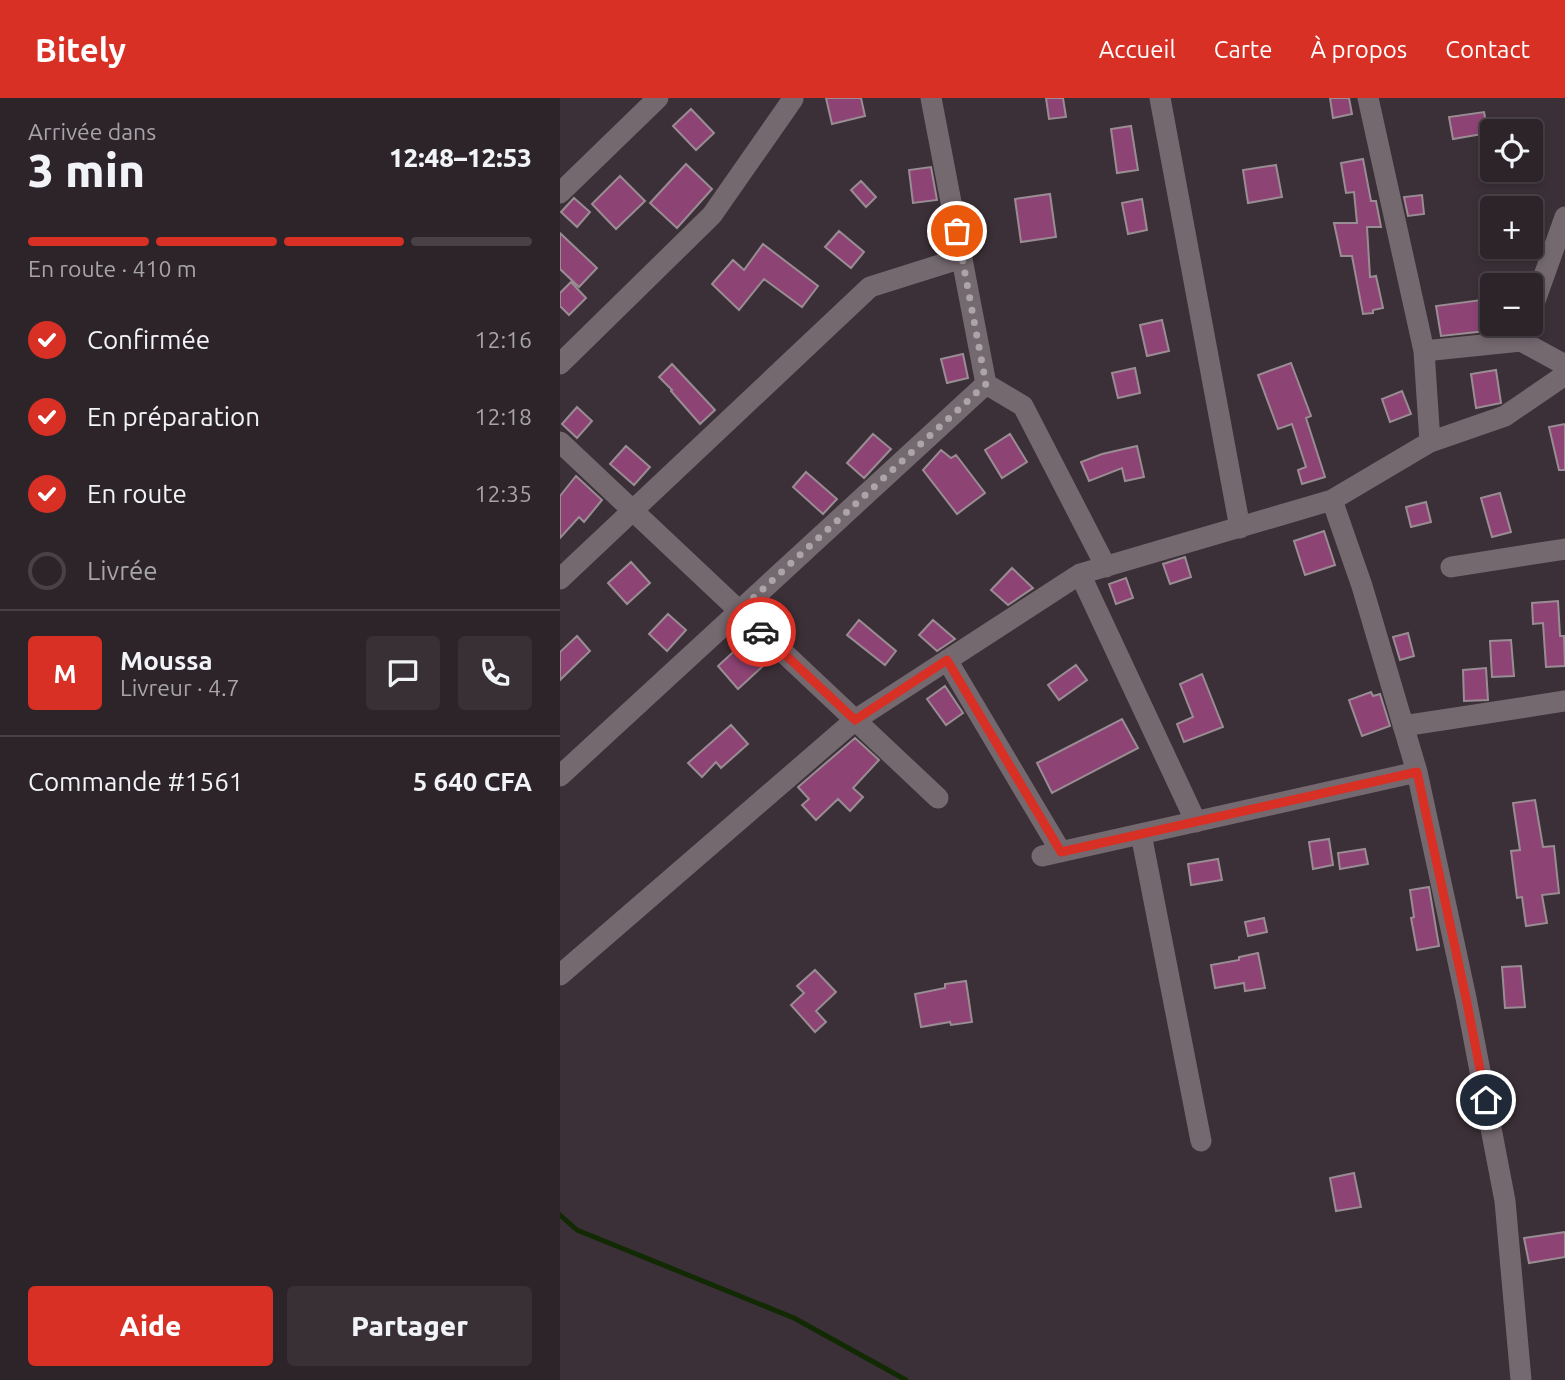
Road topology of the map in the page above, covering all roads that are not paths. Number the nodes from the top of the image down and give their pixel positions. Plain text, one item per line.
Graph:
1 (658, 98) edge
2 (931, 98) edge
3 (1160, 98) edge
4 (1368, 98) edge
5 (793, 99) edge
6 (560, 192) edge
7 (1565, 217) edge
8 (962, 258) junction
9 (1543, 278) edge
10 (1503, 336) edge
11 (1529, 336) edge
12 (1424, 351) junction
13 (560, 364) edge
14 (1565, 365) edge
15 (1565, 375) edge
16 (986, 384) junction
17 (560, 442) edge
18 (1430, 442) junction
19 (1332, 500) junction
20 (632, 511) junction
21 (1240, 528) junction
22 (1565, 549) edge
23 (1106, 567) junction
24 (1451, 567) dead end
25 (1080, 574) junction
26 (560, 579) edge
27 (739, 611) junction
28 (947, 660) junction
29 (1565, 701) edge
30 (855, 720) junction
31 (1403, 726) junction
32 (1417, 772) junction
33 (560, 776) edge
34 (938, 798) dead end
35 (1196, 822) junction
36 (1141, 834) junction
37 (560, 975) edge
38 (1201, 1141) dead end
39 (1521, 1380) edge

1 - 6 street
2 - 8 street
3 - 21 street
4 - 12 street
5 - 13 street
7 - 9 street
8 - 16 street
8 - 20 street
10 - 12 street
11 - 14 street
12 - 18 street
15 - 18 street
16 - 23 street
16 - 27 street
17 - 20 street
18 - 19 street
19 - 21 street
19 - 31 street
20 - 26 street
20 - 27 street
21 - 23 street
22 - 24 street
23 - 25 street
25 - 28 street
25 - 35 street
27 - 30 street
27 - 33 street
28 - 30 street
28 - 36 street
29 - 31 street
30 - 34 street
30 - 37 street
31 - 32 street
32 - 35 street
32 - 39 street
35 - 36 street
36 - 38 street

